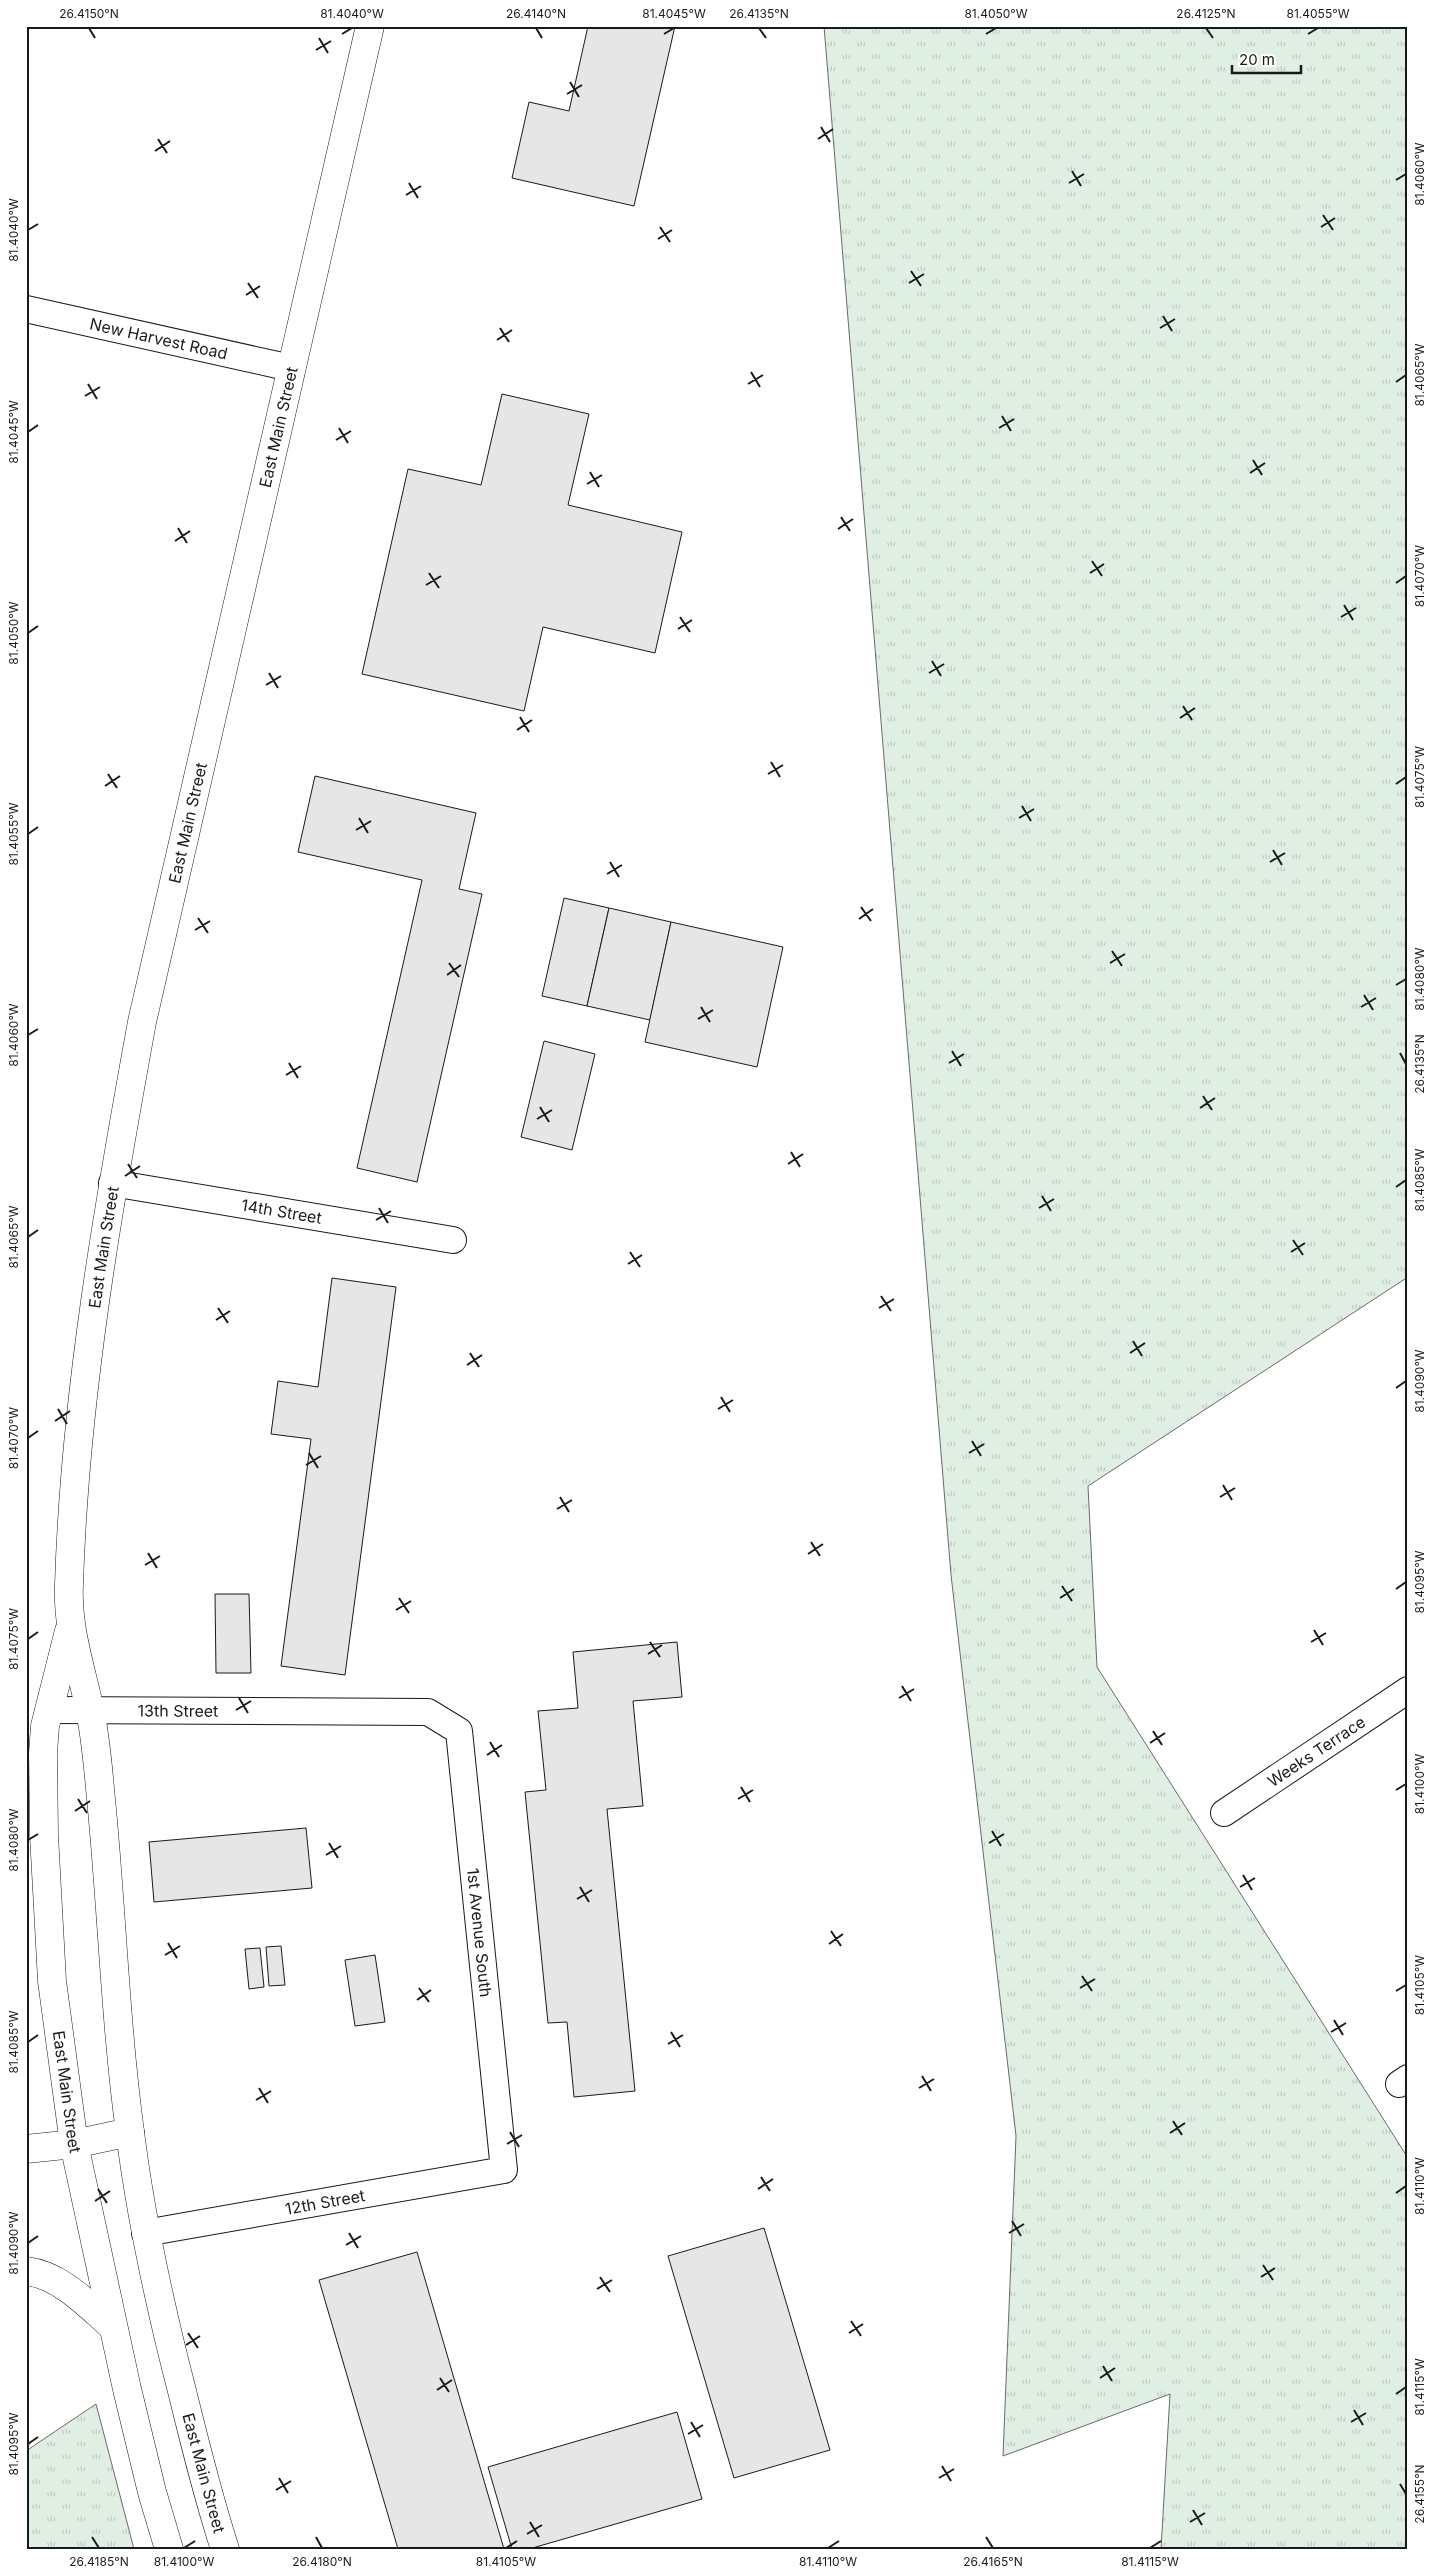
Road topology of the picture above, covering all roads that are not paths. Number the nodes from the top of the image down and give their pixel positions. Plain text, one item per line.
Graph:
1 (370, 26) edge
2 (26, 309) edge
3 (291, 368) junction
4 (112, 1183) junction
5 (453, 1240) dead end
6 (70, 1627) junction
7 (1408, 1690) edge
8 (49, 1710) junction
9 (90, 1710) junction
10 (428, 1712) joint
11 (1224, 1813) dead end
12 (130, 2132) junction
13 (74, 2144) junction
14 (26, 2149) edge
15 (504, 2170) joint
16 (146, 2233) junction
17 (26, 2271) edge
18 (112, 2326) junction
19 (169, 2549) edge
20 (225, 2549) edge

1 - 3 main road, East Main Street
2 - 3 street, New Harvest Road
3 - 4 main road, East Main Street
4 - 5 street, 14th Street
4 - 6 main road, East Main Street
6 - 8 main road, East Main Street
6 - 9 main road, East Main Street
7 - 11 street, Weeks Terrace
8 - 9 street, 13th Street
8 - 13 main road, East Main Street
9 - 10 street, 13th Street
9 - 12 main road, East Main Street
10 - 15 street, 1st Avenue South
12 - 13 main road
12 - 16 main road, East Main Street
13 - 14 main road
13 - 18 main road, East Main Street
15 - 16 street, 12th Street
16 - 20 main road, East Main Street
17 - 18 main road
18 - 19 main road, East Main Street

